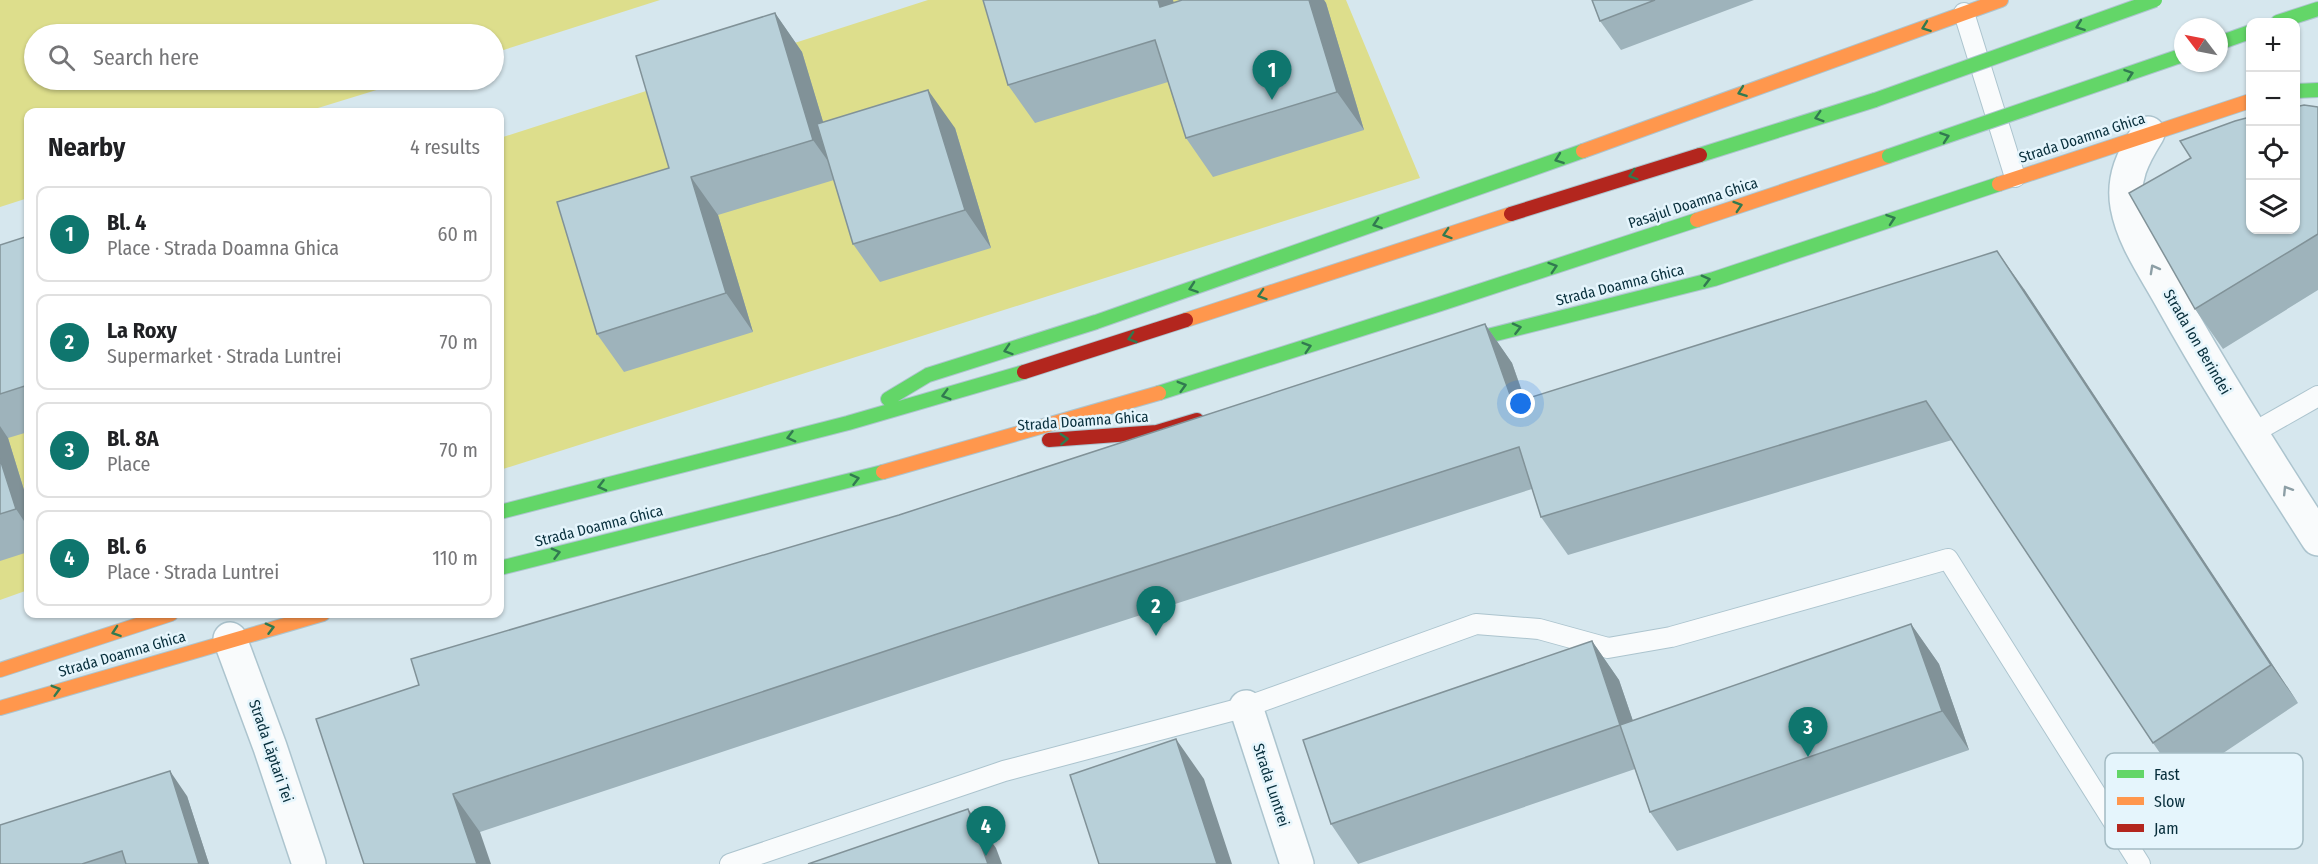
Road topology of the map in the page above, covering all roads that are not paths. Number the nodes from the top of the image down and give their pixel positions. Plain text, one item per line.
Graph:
1 (2001, 0) edge
2 (2155, 0) edge
3 (2318, 9) edge
4 (1964, 14) junction
5 (2290, 18) edge
6 (2246, 33) edge
7 (2228, 40) edge
8 (2174, 58) edge
9 (2318, 90) edge
10 (2300, 91) edge
11 (2246, 102) edge
12 (2148, 133) junction
13 (2015, 177) junction
14 (1432, 350) edge
15 (1212, 377) joint
16 (2318, 396) edge
17 (1214, 415) edge
18 (848, 423) junction
19 (2251, 434) junction
20 (985, 444) junction
21 (504, 511) edge
22 (2318, 540) edge
23 (504, 567) edge
24 (159, 618) edge
25 (309, 618) edge
26 (230, 639) junction
27 (0, 670) edge
28 (1246, 707) junction
29 (0, 708) edge
30 (2105, 808) edge
31 (2131, 849) edge
32 (309, 864) edge
33 (730, 864) edge
34 (1297, 864) edge
35 (2140, 864) edge

1 - 4 main road
2 -> 18 main road, bridge
3 - 5 main road
4 - 13 lane
4 -> 18 main road
6 - 7 main road
15 -> 8 main road, Pasajul Doamna Ghica, bridge
9 - 10 main road
11 - 12 main road, Strada Doamna Ghica
12 - 13 main road, Strada Doamna Ghica
19 -> 12 street, Strada Ion Berindei
14 -> 13 main road, Strada Doamna Ghica
20 -> 15 main road, Strada Doamna Ghica
16 - 19 lane
20 -> 17 main road, Strada Doamna Ghica
18 -> 21 main road
22 -> 19 street, Strada Ion Berindei
23 -> 20 main road, Strada Doamna Ghica
24 -> 27 main road, Strada Doamna Ghica
26 -> 25 main road, Strada Doamna Ghica
29 -> 26 main road, Strada Doamna Ghica
26 - 32 street, Strada Lăptari Tei
28 - 30 lane
28 - 33 lane
28 - 34 street, Strada Luntrei
31 - 35 lane

